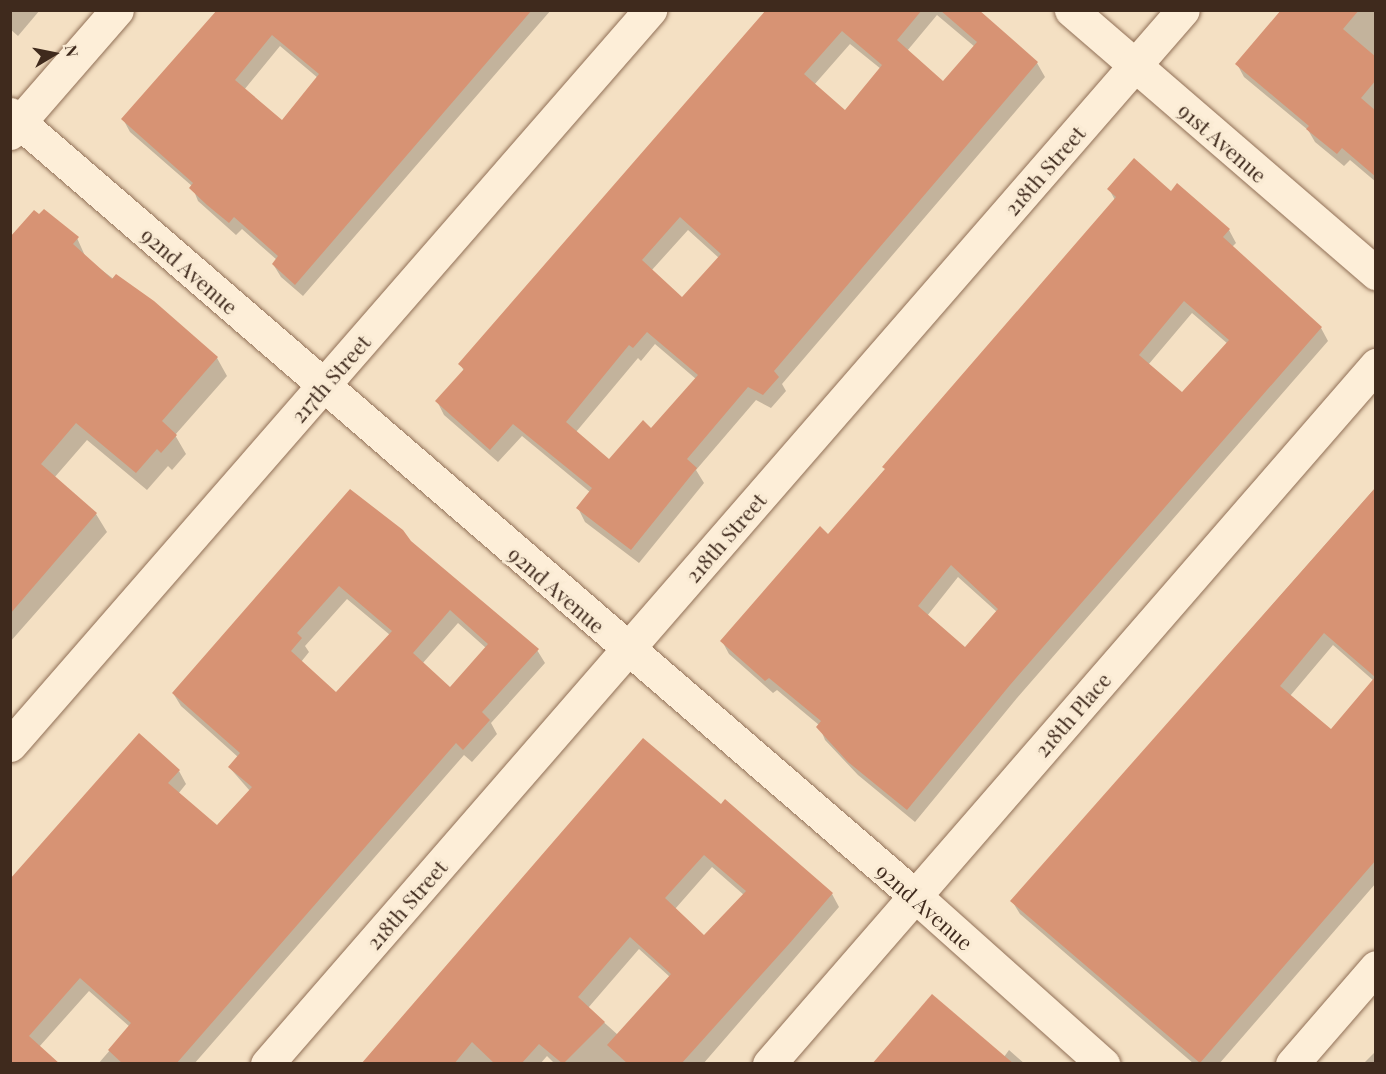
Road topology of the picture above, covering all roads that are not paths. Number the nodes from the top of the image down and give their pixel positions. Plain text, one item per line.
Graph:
1 (117, 10) edge
2 (650, 10) edge
3 (1071, 10) edge
4 (1183, 10) edge
5 (1134, 66) junction
6 (14, 123) edge
7 (1376, 273) edge
8 (1376, 365) edge
9 (323, 386) junction
10 (627, 649) junction
11 (10, 745) edge
12 (914, 895) junction
13 (1376, 967) edge
14 (267, 1064) edge
15 (770, 1064) edge
16 (1103, 1064) edge
17 (1292, 1064) edge

1 - 6 street
2 - 9 street, 217th Street
3 - 5 street, 91st Avenue
4 - 5 street, 218th Street
5 - 7 street, 91st Avenue
5 - 10 street, 218th Street
6 - 9 street, 92nd Avenue
8 - 12 street, 218th Place
9 - 10 street, 92nd Avenue
9 - 11 street, 217th Street
10 - 12 street, 92nd Avenue
10 - 14 street, 218th Street
12 - 15 street, 218th Place
12 - 16 street, 92nd Avenue
13 - 17 street

